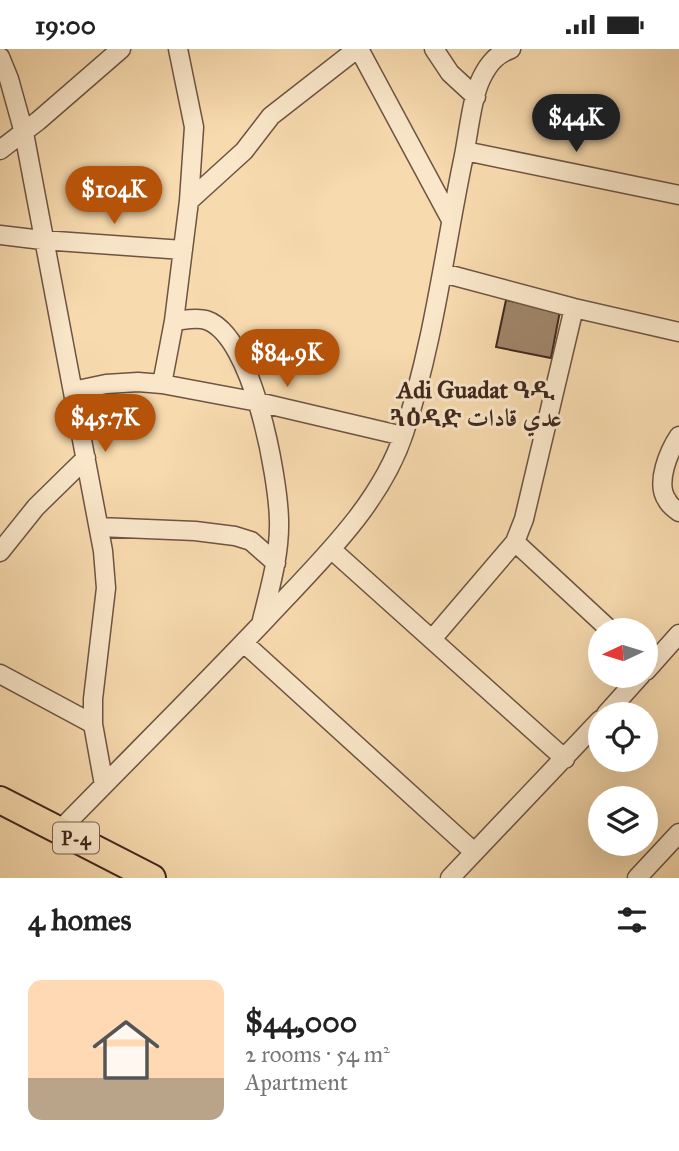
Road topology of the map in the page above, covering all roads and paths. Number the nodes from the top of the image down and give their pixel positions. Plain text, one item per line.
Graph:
1 (121, 49) edge
2 (178, 49) edge
3 (358, 49) edge
4 (434, 49) edge
5 (511, 49) edge
6 (0, 57) edge
7 (476, 97) junction
8 (24, 133) junction
9 (0, 150) edge
10 (465, 151) junction
11 (679, 195) edge
12 (189, 201) junction
13 (451, 220) junction
14 (0, 235) edge
15 (42, 240) junction
16 (183, 250) junction
17 (443, 273) junction
18 (574, 307) junction
19 (174, 321) junction
20 (679, 332) edge
21 (162, 384) junction
22 (73, 391) junction
23 (257, 402) junction
24 (403, 436) junction
25 (679, 436) edge
26 (86, 458) junction
27 (679, 512) edge
28 (99, 527) junction
29 (514, 542) junction
30 (331, 549) junction
31 (0, 552) edge
32 (275, 563) junction
33 (597, 618) edge
34 (261, 624) junction
35 (679, 635) edge
36 (433, 638) junction
37 (244, 643) junction
38 (658, 657) edge
39 (0, 674) edge
40 (629, 688) edge
41 (617, 702) edge
42 (93, 724) junction
43 (588, 733) edge
44 (565, 759) junction
45 (104, 785) junction
46 (0, 800) edge
47 (60, 830) junction
48 (679, 833) edge
49 (474, 852) junction
50 (152, 878) edge
51 (450, 878) edge
52 (637, 878) edge

1 - 8 street
2 - 12 street
3 - 12 street
3 - 13 street
4 - 7 street
5 - 7 street
6 - 8 street
7 - 10 street
8 - 9 street
8 - 15 street
10 - 11 street
10 - 13 street
12 - 16 street
13 - 17 street
14 - 15 street
15 - 16 street
15 - 22 street
16 - 19 street
17 - 18 street
17 - 24 street
18 - 20 street
18 - 29 street
19 - 21 street
19 - 23 street
21 - 22 street
21 - 23 street
22 - 26 street
23 - 24 street
23 - 32 street
24 - 30 street
25 - 27 street
26 - 28 street
26 - 31 street
28 - 32 street
28 - 42 street
29 - 33 street
29 - 36 street
30 - 34 street
30 - 36 street
32 - 34 street
34 - 37 street
35 - 38 street
36 - 44 street
37 - 45 street
37 - 49 street
39 - 42 street
40 - 41 street
42 - 45 street
43 - 44 street
44 - 49 street
45 - 47 street
46 - 47 highway, P-4
47 - 50 highway, P-4
48 - 52 street
49 - 51 street

